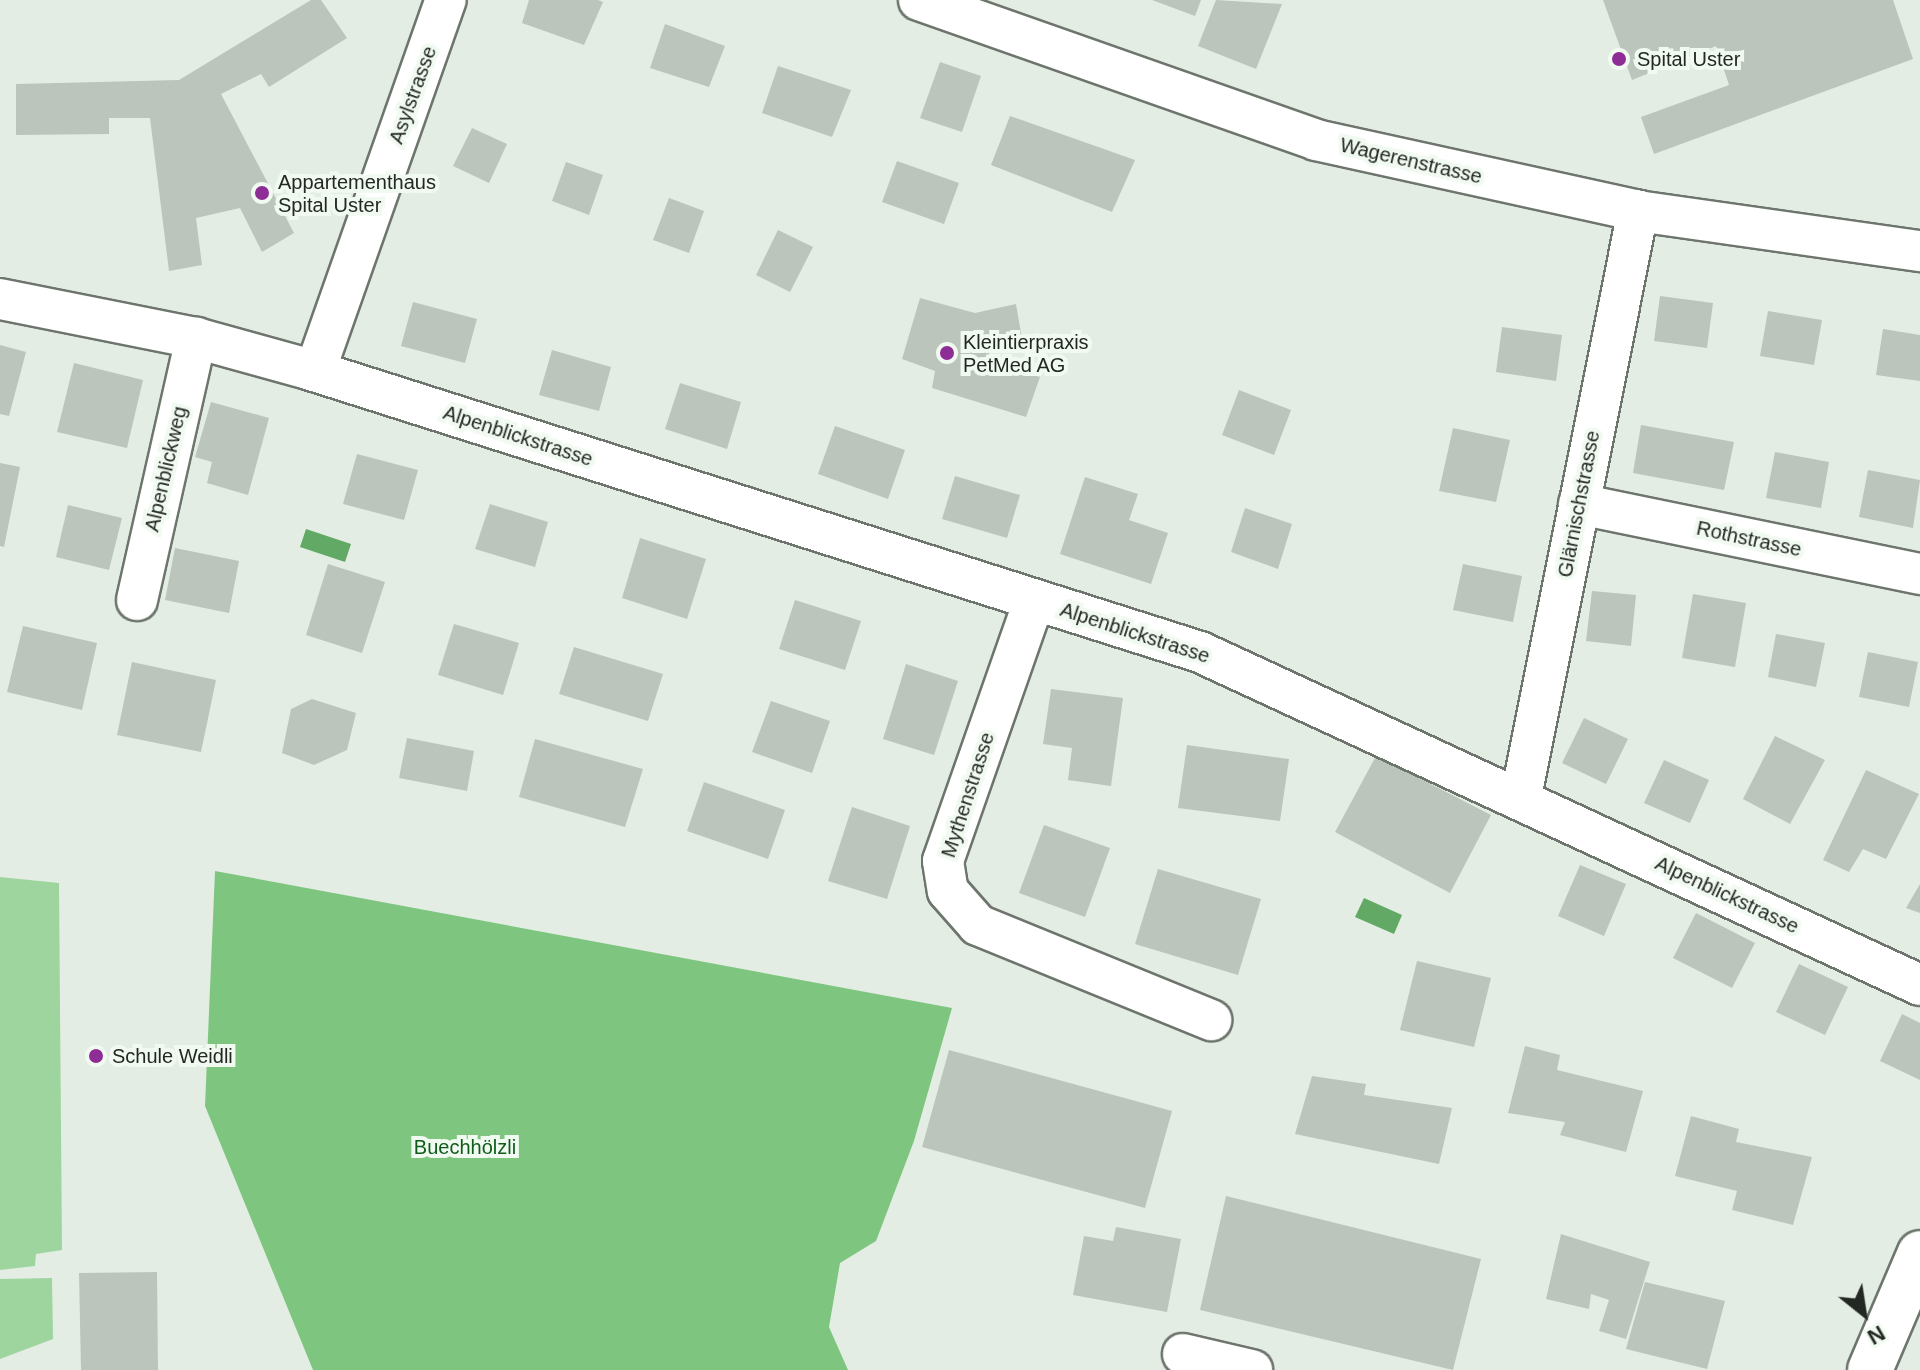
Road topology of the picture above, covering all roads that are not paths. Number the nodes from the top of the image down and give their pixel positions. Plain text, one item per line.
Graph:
1 (446, 0) edge
2 (919, 0) edge
3 (1638, 211) junction
4 (1920, 251) edge
5 (0, 299) edge
6 (196, 338) junction
7 (315, 371) junction
8 (1579, 504) junction
9 (1920, 574) edge
10 (137, 600) dead end
11 (1034, 601) junction
12 (1521, 797) junction
13 (1920, 985) edge
14 (1211, 1020) dead end
15 (1920, 1253) edge
16 (1183, 1354) dead end
17 (1252, 1370) edge
18 (1870, 1370) edge

1 - 7 street, Asylstrasse
2 - 3 street, Wagerenstrasse
3 - 4 street, Wagerenstrasse
3 - 8 street, Glärnischstrasse
5 - 6 street
6 - 7 street
6 - 10 street, Alpenblickweg
7 - 11 street, Alpenblickstrasse
8 - 9 street, Rothstrasse
8 - 12 street, Glärnischstrasse
11 - 12 street, Alpenblickstrasse
11 - 14 street, Mythenstrasse
12 - 13 street, Alpenblickstrasse
15 - 18 main road
16 - 17 street

